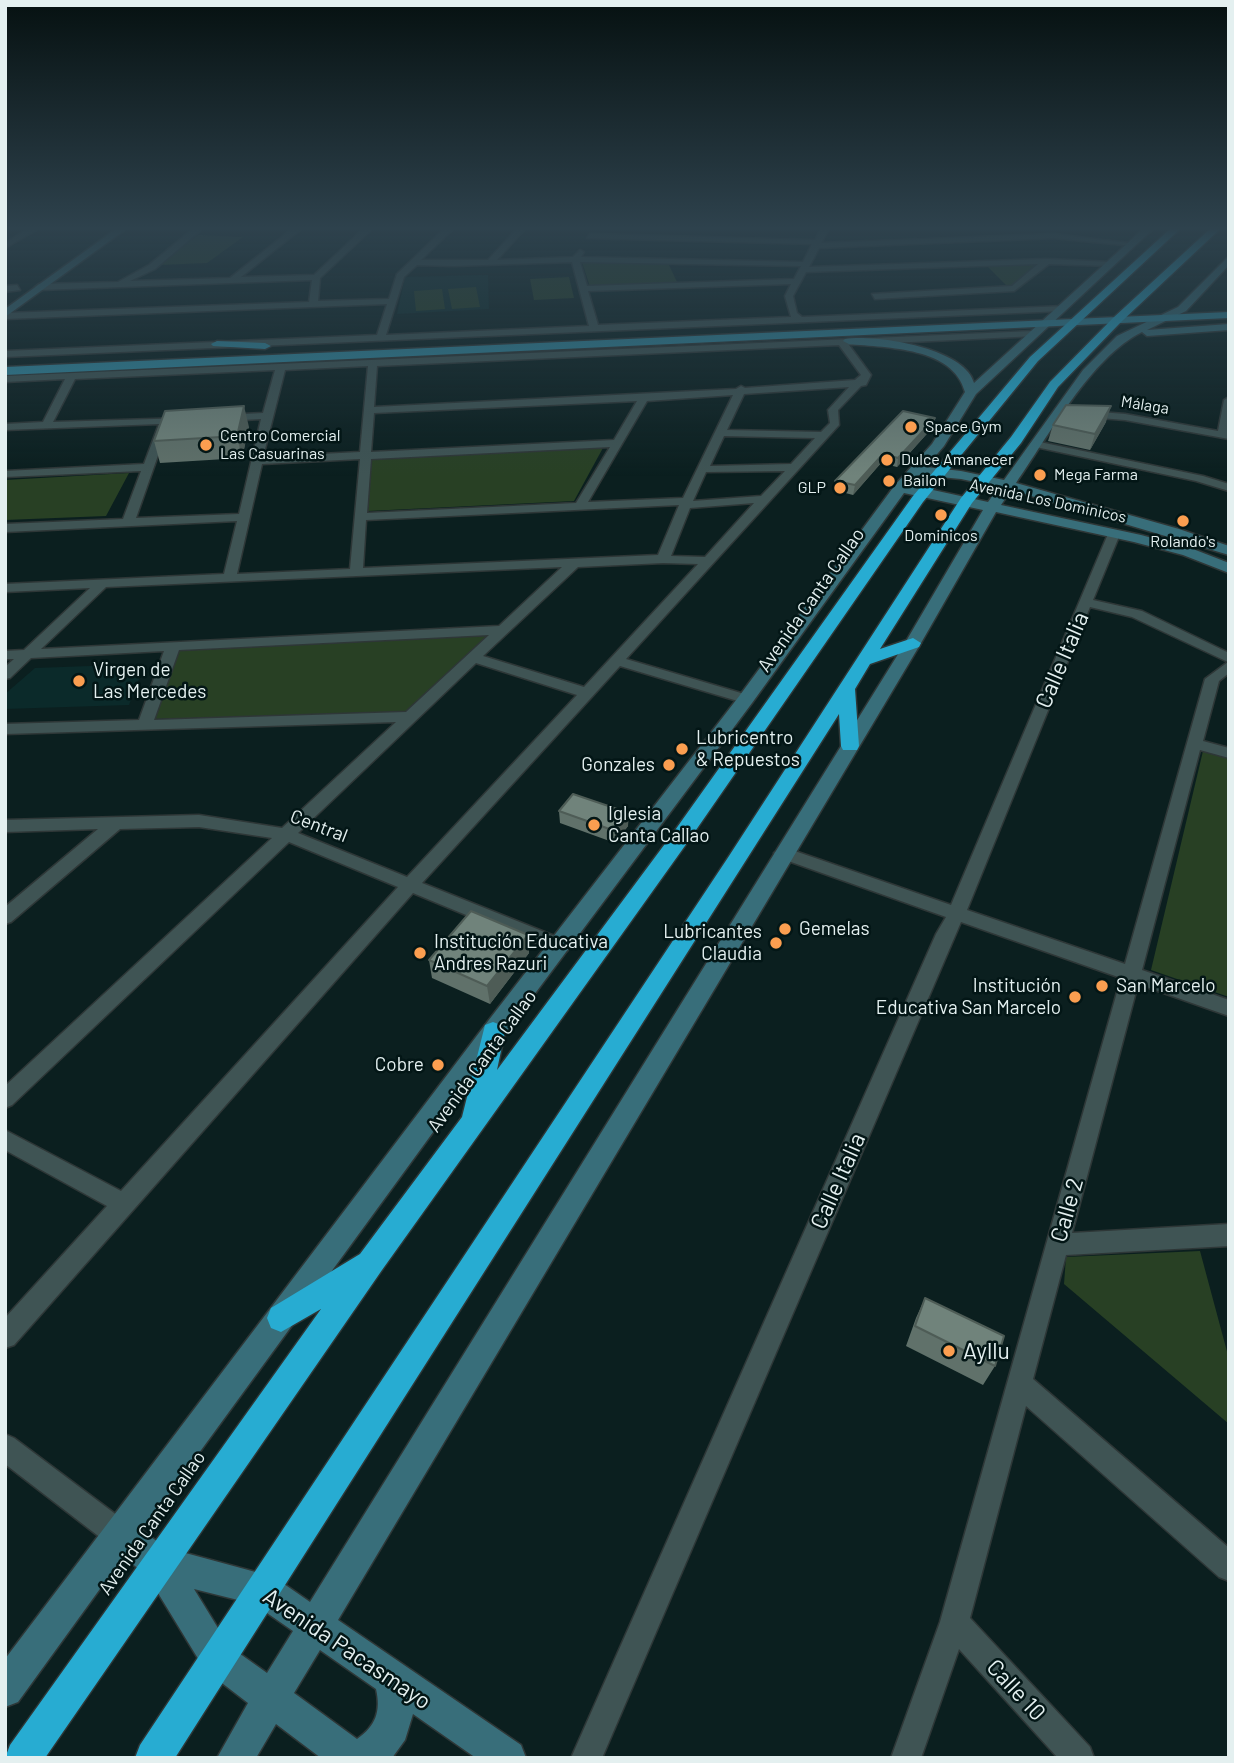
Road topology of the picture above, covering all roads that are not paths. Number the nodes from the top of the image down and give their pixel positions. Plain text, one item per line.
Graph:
1 (109, 311) edge
2 (389, 311) edge
3 (589, 311) edge
4 (792, 311) edge
5 (890, 311) edge
6 (1058, 311) edge
7 (1086, 311) edge
8 (1140, 311) edge
9 (1178, 311) edge
10 (1127, 312) junction
11 (937, 313) junction
12 (1229, 314) edge
13 (5, 315) edge
14 (894, 315) junction
15 (1054, 315) junction
16 (1167, 317) junction
17 (984, 318) junction
18 (1079, 318) junction
19 (800, 319) junction
20 (1117, 320) junction
21 (699, 324) junction
22 (1229, 327) edge
23 (594, 328) junction
24 (1006, 330) junction
25 (657, 333) junction
26 (1033, 334) junction
27 (381, 336) junction
28 (1121, 338) junction
29 (700, 339) junction
30 (845, 341) junction
31 (217, 344) junction
32 (451, 346) junction
33 (309, 349) junction
34 (635, 350) junction
35 (5, 354) edge
36 (373, 361) junction
37 (185, 362) junction
38 (5, 363) edge
39 (281, 365) junction
40 (5, 371) edge
41 (72, 375) junction
42 (5, 379) edge
43 (862, 383) junction
44 (741, 389) junction
45 (971, 392) junction
46 (644, 398) junction
47 (1229, 400) edge
48 (369, 410) junction
49 (1056, 415) junction
50 (267, 416) junction
51 (216, 418) edge
52 (190, 419) edge
53 (165, 421) junction
54 (46, 426) junction
55 (5, 427) edge
56 (721, 433) junction
57 (824, 435) junction
58 (1226, 435) edge
59 (617, 443) junction
60 (1035, 444) junction
61 (365, 456) junction
62 (256, 461) junction
63 (148, 467) junction
64 (794, 467) junction
65 (705, 469) junction
66 (940, 471) junction
67 (5, 474) edge
68 (920, 481) junction
69 (981, 481) junction
70 (1006, 486) junction
71 (900, 488) junction
72 (1229, 488) edge
73 (767, 499) junction
74 (966, 501) junction
75 (687, 503) junction
76 (580, 506) junction
77 (992, 507) junction
78 (244, 517) junction
79 (360, 517) junction
80 (128, 523) junction
81 (1146, 523) junction
82 (1106, 526) junction
83 (5, 528) edge
84 (1147, 541) junction
85 (1229, 545) edge
86 (1229, 552) edge
87 (663, 559) junction
88 (709, 561) junction
89 (575, 563) junction
90 (1229, 568) edge
91 (356, 573) junction
92 (1229, 573) edge
93 (230, 578) junction
94 (103, 583) junction
95 (5, 587) edge
96 (1086, 602) junction
97 (504, 630) junction
98 (913, 643) junction
99 (173, 647) junction
100 (5, 655) edge
101 (27, 655) junction
102 (474, 658) junction
103 (1229, 658) edge
104 (863, 661) junction
105 (618, 662) junction
106 (1229, 666) edge
107 (5, 675) edge
108 (846, 688) junction
109 (587, 693) junction
110 (746, 699) junction
111 (410, 718) junction
112 (145, 724) junction
113 (5, 729) edge
114 (1195, 744) junction
115 (850, 746) junction
116 (1229, 753) edge
117 (116, 823) junction
118 (5, 826) edge
119 (285, 834) junction
120 (783, 853) junction
121 (410, 885) junction
122 (956, 915) junction
123 (5, 917) edge
124 (560, 946) junction
125 (1132, 975) junction
126 (1229, 1008) edge
127 (493, 1032) junction
128 (5, 1099) edge
129 (472, 1126) junction
130 (5, 1139) edge
131 (124, 1204) junction
132 (1229, 1236) edge
133 (1057, 1245) junction
134 (372, 1261) junction
135 (281, 1318) junction
136 (5, 1336) edge
137 (1019, 1383) junction
138 (5, 1447) edge
139 (120, 1535) junction
140 (159, 1563) junction
141 (1229, 1567) edge
142 (262, 1589) junction
143 (954, 1622) junction
144 (314, 1626) junction
145 (217, 1658) junction
146 (391, 1679) junction
147 (5, 1689) edge
148 (271, 1698) junction
149 (23, 1758) edge
150 (153, 1758) edge
151 (235, 1758) edge
152 (354, 1758) edge
153 (508, 1758) edge
154 (586, 1758) edge
155 (906, 1758) edge
156 (1079, 1758) edge

1 - 13 street
2 - 27 street
3 - 23 street
4 - 19 street
5 - 14 street
6 - 15 main road, Avenida Canta Callao
7 - 18 highway, Avenida Canta Callao
8 - 10 main road
9 - 16 main road
10 - 18 main road
10 - 20 highway
11 - 14 street
11 - 15 street
11 - 17 main road
12 - 16 main road
14 - 19 street
15 - 17 main road
15 - 18 main road
15 - 24 main road
15 - 26 main road, Avenida Canta Callao
16 - 20 main road
16 - 28 main road
17 - 25 main road
18 - 20 main road
18 - 66 highway, Avenida Canta Callao
19 - 21 street
20 - 69 highway
21 - 23 street
21 - 25 main road
22 - 28 main road
23 - 27 street
24 - 26 street
24 - 29 main road
24 - 30 street
25 - 32 main road
26 - 45 main road, Avenida Canta Callao
27 - 31 street
28 - 49 main road
29 - 32 main road
29 - 34 main road
30 - 34 street
30 - 43 street
30 - 45 main road
31 - 33 main road
31 - 35 street
32 - 33 main road
32 - 37 main road
33 - 38 main road
34 - 36 street
36 - 39 street
36 - 48 street
37 - 39 main road
37 - 40 main road
39 - 41 street
39 - 50 street
41 - 42 street
41 - 54 street
43 - 44 street
43 - 57 street
44 - 46 street
44 - 56 street
45 - 68 main road, Avenida Canta Callao
46 - 48 street
46 - 59 street
47 - 58 street
48 - 61 street
49 - 58 street, Málaga
49 - 60 main road
50 - 51 street
50 - 62 street
52 - 53 street
53 - 54 street
53 - 63 street
54 - 55 street
56 - 57 street
56 - 65 street
57 - 64 street
59 - 61 street
59 - 76 street
60 - 70 main road
60 - 72 street
61 - 62 street
61 - 79 street
62 - 78 street
63 - 67 street
63 - 80 street
64 - 65 street
64 - 73 street
65 - 75 street
66 - 68 main road, Avenida Los Dominicos
66 - 68 highway, Avenida Canta Callao
66 - 69 main road, Avenida Los Dominicos
68 - 71 main road, Avenida Los Dominicos
68 - 71 main road, Avenida Canta Callao
68 - 74 main road, Avenida Los Dominicos
68 - 129 highway, Avenida Canta Callao
69 - 70 main road, Avenida Los Dominicos
69 - 74 highway
70 - 77 main road
70 - 82 main road, Avenida Los Dominicos
71 - 110 main road, Avenida Canta Callao
73 - 75 street
73 - 88 street
74 - 77 main road, Avenida Los Dominicos
74 - 104 highway
75 - 76 street
75 - 87 street
76 - 79 street
77 - 82 main road, Avenida Los Dominicos
77 - 98 main road
78 - 80 street
78 - 93 street
79 - 91 street
80 - 83 street
81 - 82 main road, Avenida Los Dominicos
81 - 85 main road, Avenida Los Dominicos
81 - 86 main road, Avenida Los Dominicos
82 - 84 main road, Avenida Los Dominicos
82 - 96 street, Calle Italia
84 - 90 main road, Avenida Los Dominicos
84 - 92 main road, Avenida Los Dominicos
87 - 88 street
87 - 89 street
88 - 105 street
89 - 91 street
89 - 97 street
91 - 93 street
93 - 94 street
94 - 95 street
94 - 101 street
96 - 103 street, Calle Italia
96 - 122 street, Calle Italia
97 - 99 street
97 - 102 street
98 - 104 highway
98 - 115 main road
99 - 101 street
99 - 112 street
100 - 101 street
101 - 107 street
102 - 109 street
102 - 111 street
104 - 108 highway
105 - 109 street
105 - 110 street
106 - 114 street, Calle 2
108 - 115 highway
108 - 142 highway
109 - 121 street
110 - 124 main road, Avenida Canta Callao
111 - 112 street
111 - 119 street
112 - 113 street
114 - 116 street
114 - 125 street, Calle 2
115 - 120 main road
117 - 118 street, Central
117 - 119 street, Central
117 - 123 street
119 - 121 street, Central
119 - 128 street
120 - 122 street
120 - 144 main road
121 - 124 street, Central
121 - 131 street
122 - 125 street
122 - 154 street, Calle Italia
124 - 127 main road, Avenida Canta Callao
125 - 126 street
125 - 133 street, Calle 2
127 - 129 highway
127 - 135 main road, Avenida Canta Callao
129 - 134 highway, Avenida Canta Callao
130 - 131 street
131 - 136 street
132 - 133 street
133 - 137 street, Calle 2
134 - 135 highway
134 - 140 highway, Avenida Canta Callao
135 - 139 main road, Avenida Canta Callao
137 - 141 street
137 - 143 street, Calle 2
138 - 139 street
139 - 140 main road
139 - 147 main road, Avenida Canta Callao
140 - 142 main road, Avenida Pacasmayo
140 - 145 main road
140 - 149 highway, Avenida Canta Callao
142 - 144 main road, Avenida Pacasmayo
142 - 145 highway
143 - 155 street, Calle 2
143 - 156 street, Calle 10
144 - 146 main road, Avenida Pacasmayo
144 - 148 main road
145 - 148 main road
145 - 150 highway
146 - 152 main road
146 - 153 main road, Avenida Pacasmayo
148 - 151 main road
148 - 152 main road

